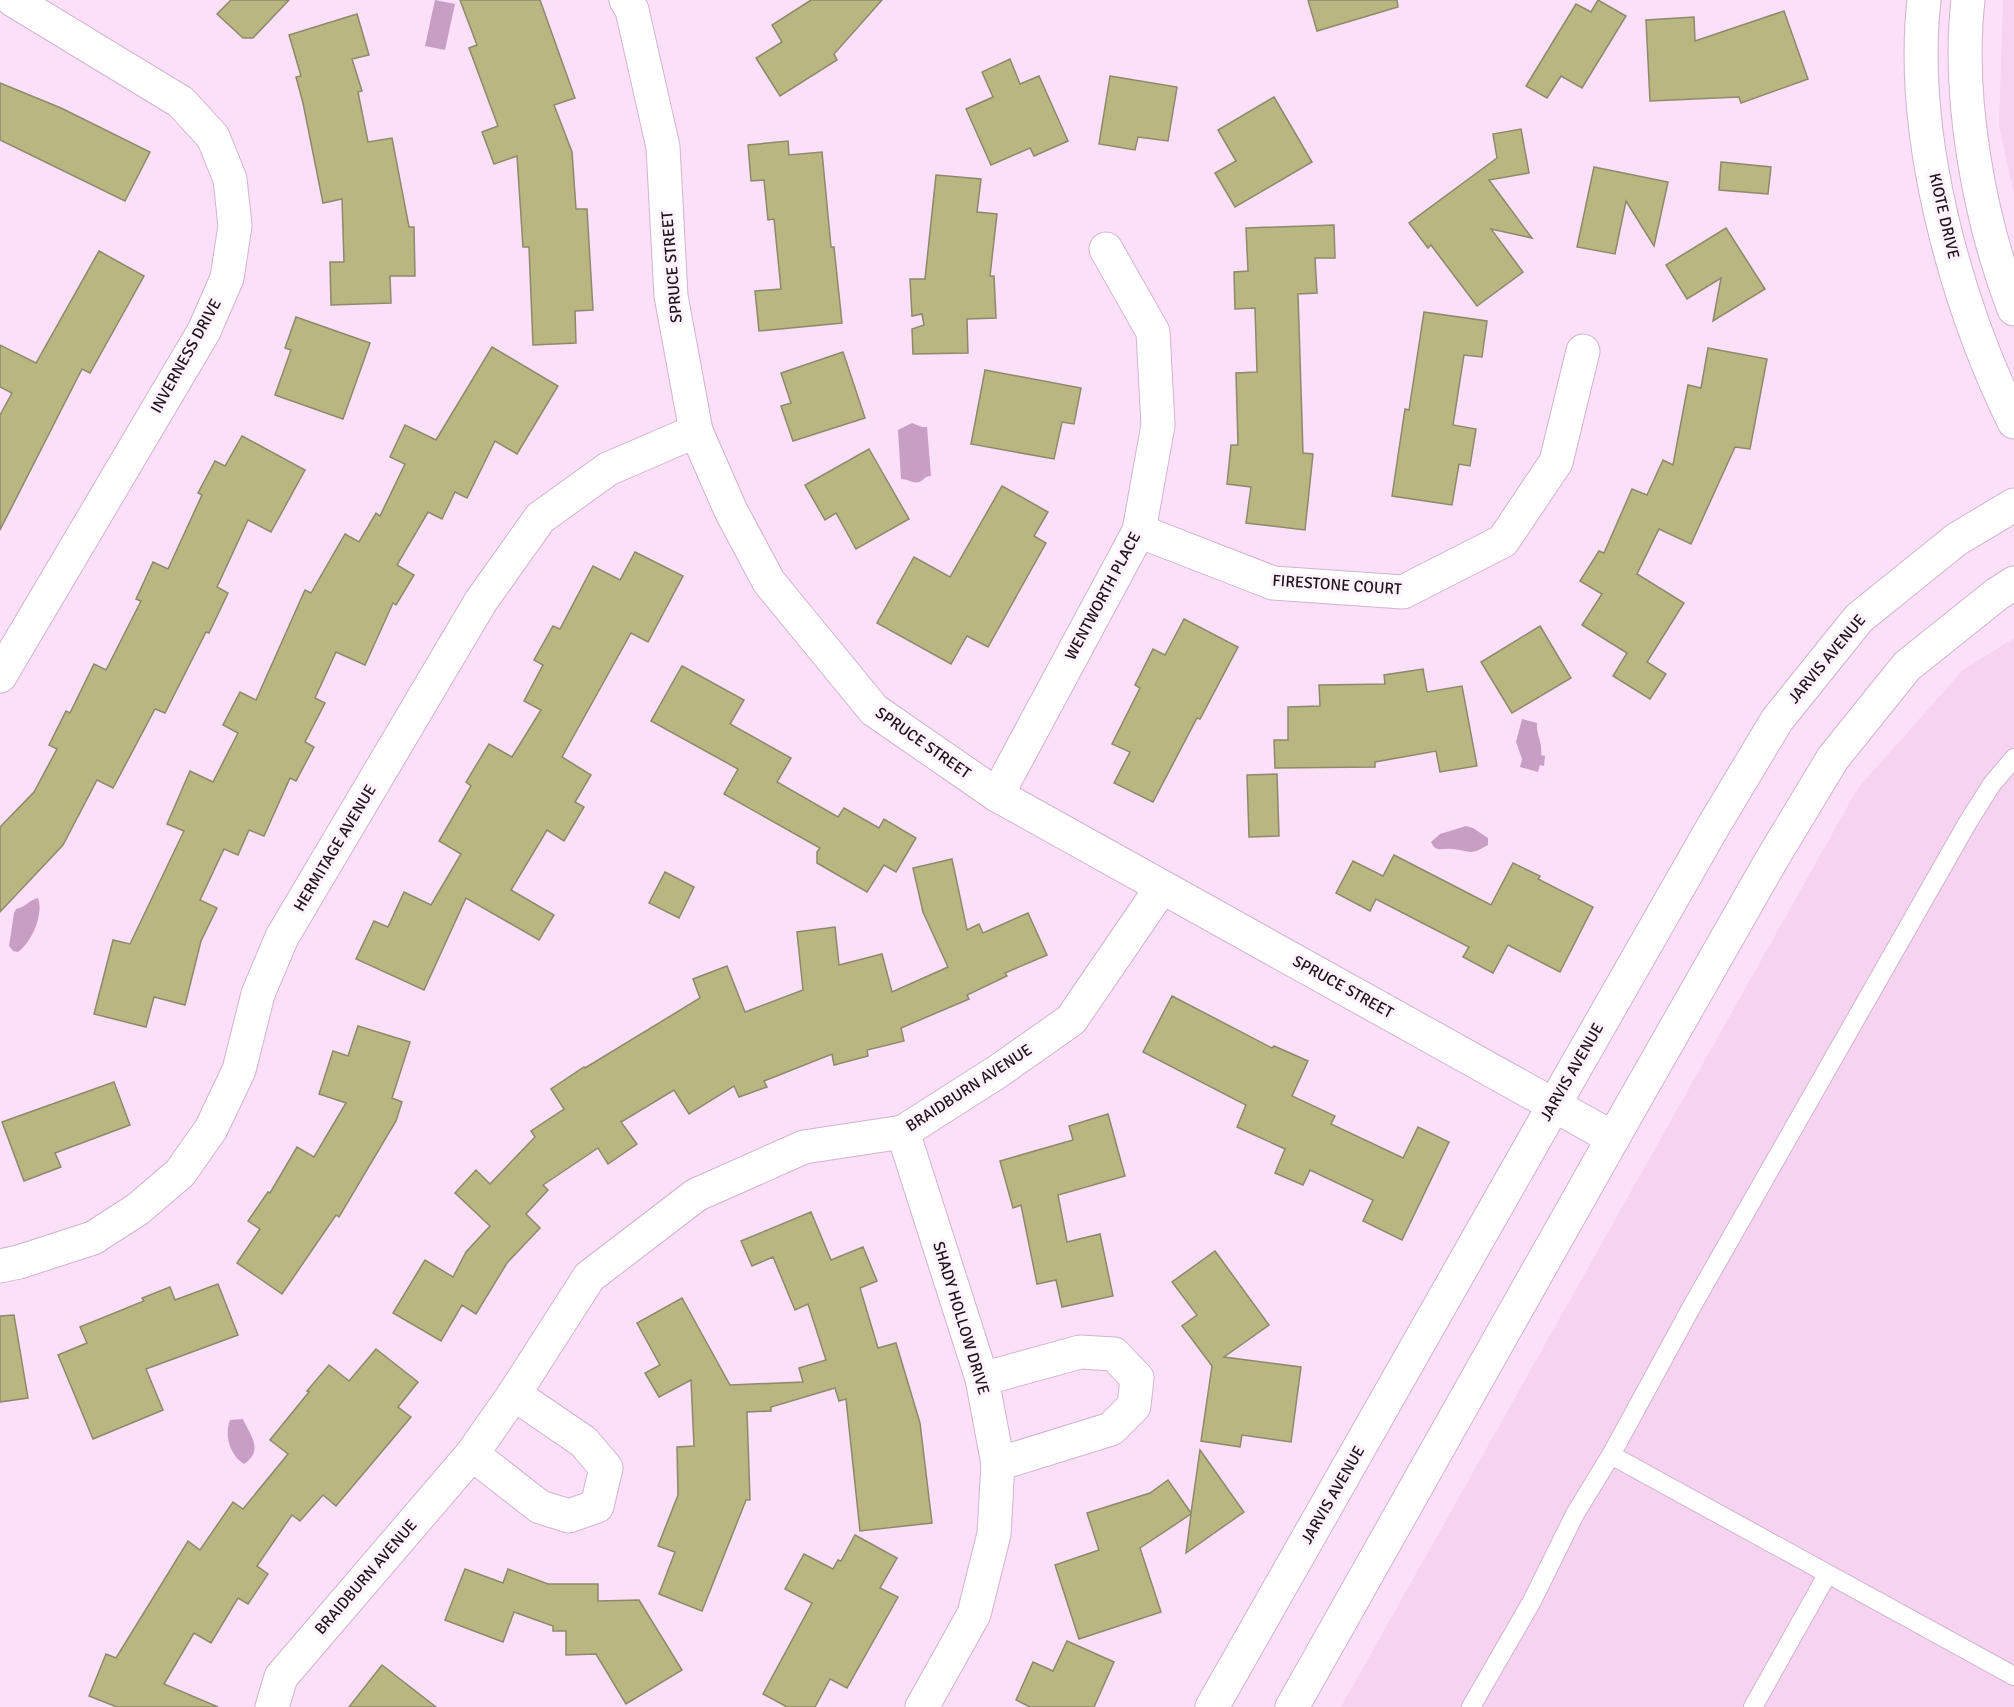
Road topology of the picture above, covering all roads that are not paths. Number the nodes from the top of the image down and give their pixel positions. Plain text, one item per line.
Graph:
1 (13, 0) edge
2 (1924, 0) edge
3 (1968, 0) edge
4 (638, 3) edge
5 (1106, 249) dead end
6 (2014, 309) edge
7 (1583, 351) dead end
8 (2014, 422) edge
9 (696, 431) junction
10 (2014, 505) edge
11 (1139, 531) junction
12 (2014, 583) edge
13 (0, 676) edge
14 (2014, 758) edge
15 (997, 795) junction
16 (1162, 887) junction
17 (1554, 1105) junction
18 (903, 1132) junction
19 (1612, 1138) junction
20 (0, 1266) edge
21 (982, 1379) junction
22 (514, 1394) junction
23 (472, 1454) junction
24 (1611, 1455) junction
25 (998, 1464) junction
26 (1827, 1575) junction
27 (2014, 1676) edge
28 (272, 1707) edge
29 (922, 1707) edge
30 (1212, 1707) edge
31 (1292, 1707) edge
32 (1471, 1707) edge
33 (1753, 1707) edge

1 - 13 street, INVERNESS DRIVE
2 - 8 street, KIOTE DRIVE
3 - 6 street
4 - 9 street, SPRUCE STREET
5 - 11 street, WENTWORTH PLACE
7 - 11 street, FIRESTONE COURT
9 - 15 street, SPRUCE STREET
9 - 20 street, HERMITAGE AVENUE
10 - 17 street, JARVIS AVENUE
11 - 15 street, WENTWORTH PLACE
12 - 19 street
14 - 24 lane
15 - 16 street, SPRUCE STREET
16 - 17 street, SPRUCE STREET
16 - 18 street, BRAIDBURN AVENUE
17 - 19 street, SPRUCE STREET
17 - 30 street, JARVIS AVENUE
18 - 21 street, SHADY HOLLOW DRIVE
18 - 22 street, BRAIDBURN AVENUE
19 - 31 street
21 - 25 street, SHADY HOLLOW DRIVE
21 - 25 street
22 - 23 street, BRAIDBURN AVENUE
22 - 23 street
23 - 28 street, BRAIDBURN AVENUE
24 - 26 lane
24 - 32 lane
25 - 29 street, SHADY HOLLOW DRIVE
26 - 27 lane
26 - 33 lane

